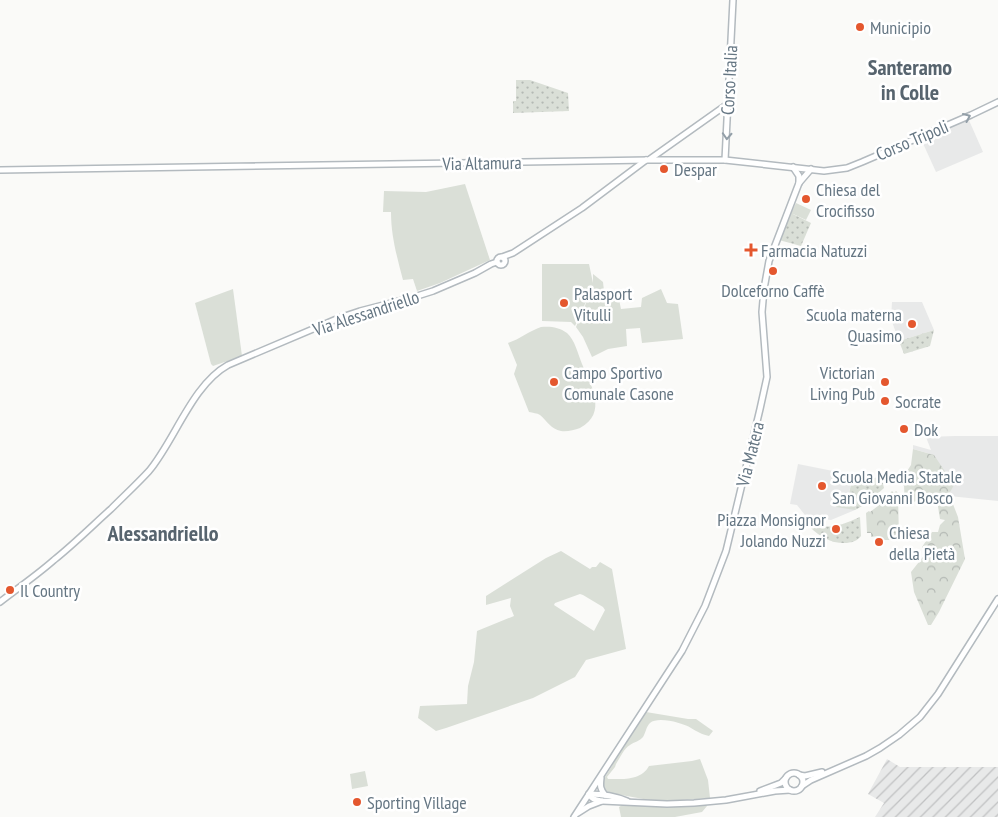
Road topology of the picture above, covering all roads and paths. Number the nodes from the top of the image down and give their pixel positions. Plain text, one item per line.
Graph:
1 (733, 0) edge
2 (998, 102) edge
3 (728, 103) junction
4 (648, 160) junction
5 (725, 160) junction
6 (794, 167) junction
7 (804, 169) junction
8 (0, 170) edge
9 (812, 170) junction
10 (799, 182) junction
11 (998, 599) edge
12 (0, 602) edge
13 (848, 764) junction
14 (602, 775) junction
15 (799, 775) junction
16 (786, 778) junction
17 (802, 786) junction
18 (790, 790) junction
19 (589, 794) junction
20 (606, 796) junction
21 (742, 797) junction
22 (602, 801) junction
23 (629, 802) junction
24 (574, 816) edge

1 - 3 main road, Corso Italia
9 -> 2 main road, Corso Tripoli
3 - 4 main road, Via Alessandriello
3 -> 5 main road, Corso Italia
4 - 5 main road, Via Altamura
4 - 8 main road, Via Altamura
4 - 12 main road, Via Alessandriello
5 - 6 main road, Via Altamura
6 - 7 main road, Via Altamura
6 - 10 main road
7 - 9 main road, Via Altamura
7 - 10 main road, Via Matera
9 - 10 main road
10 - 14 main road, Via Matera
11 - 13 main road
13 - 15 main road
13 - 17 main road
14 - 19 main road, Via Matera
14 - 20 main road
15 - 16 main road
15 - 17 main road
16 - 18 main road
16 - 21 main road
17 - 18 main road
18 - 21 main road
19 - 20 main road
19 - 22 main road
19 - 24 main road, Via Matera
20 - 23 main road
21 - 23 main road
22 - 23 main road
22 - 24 main road

